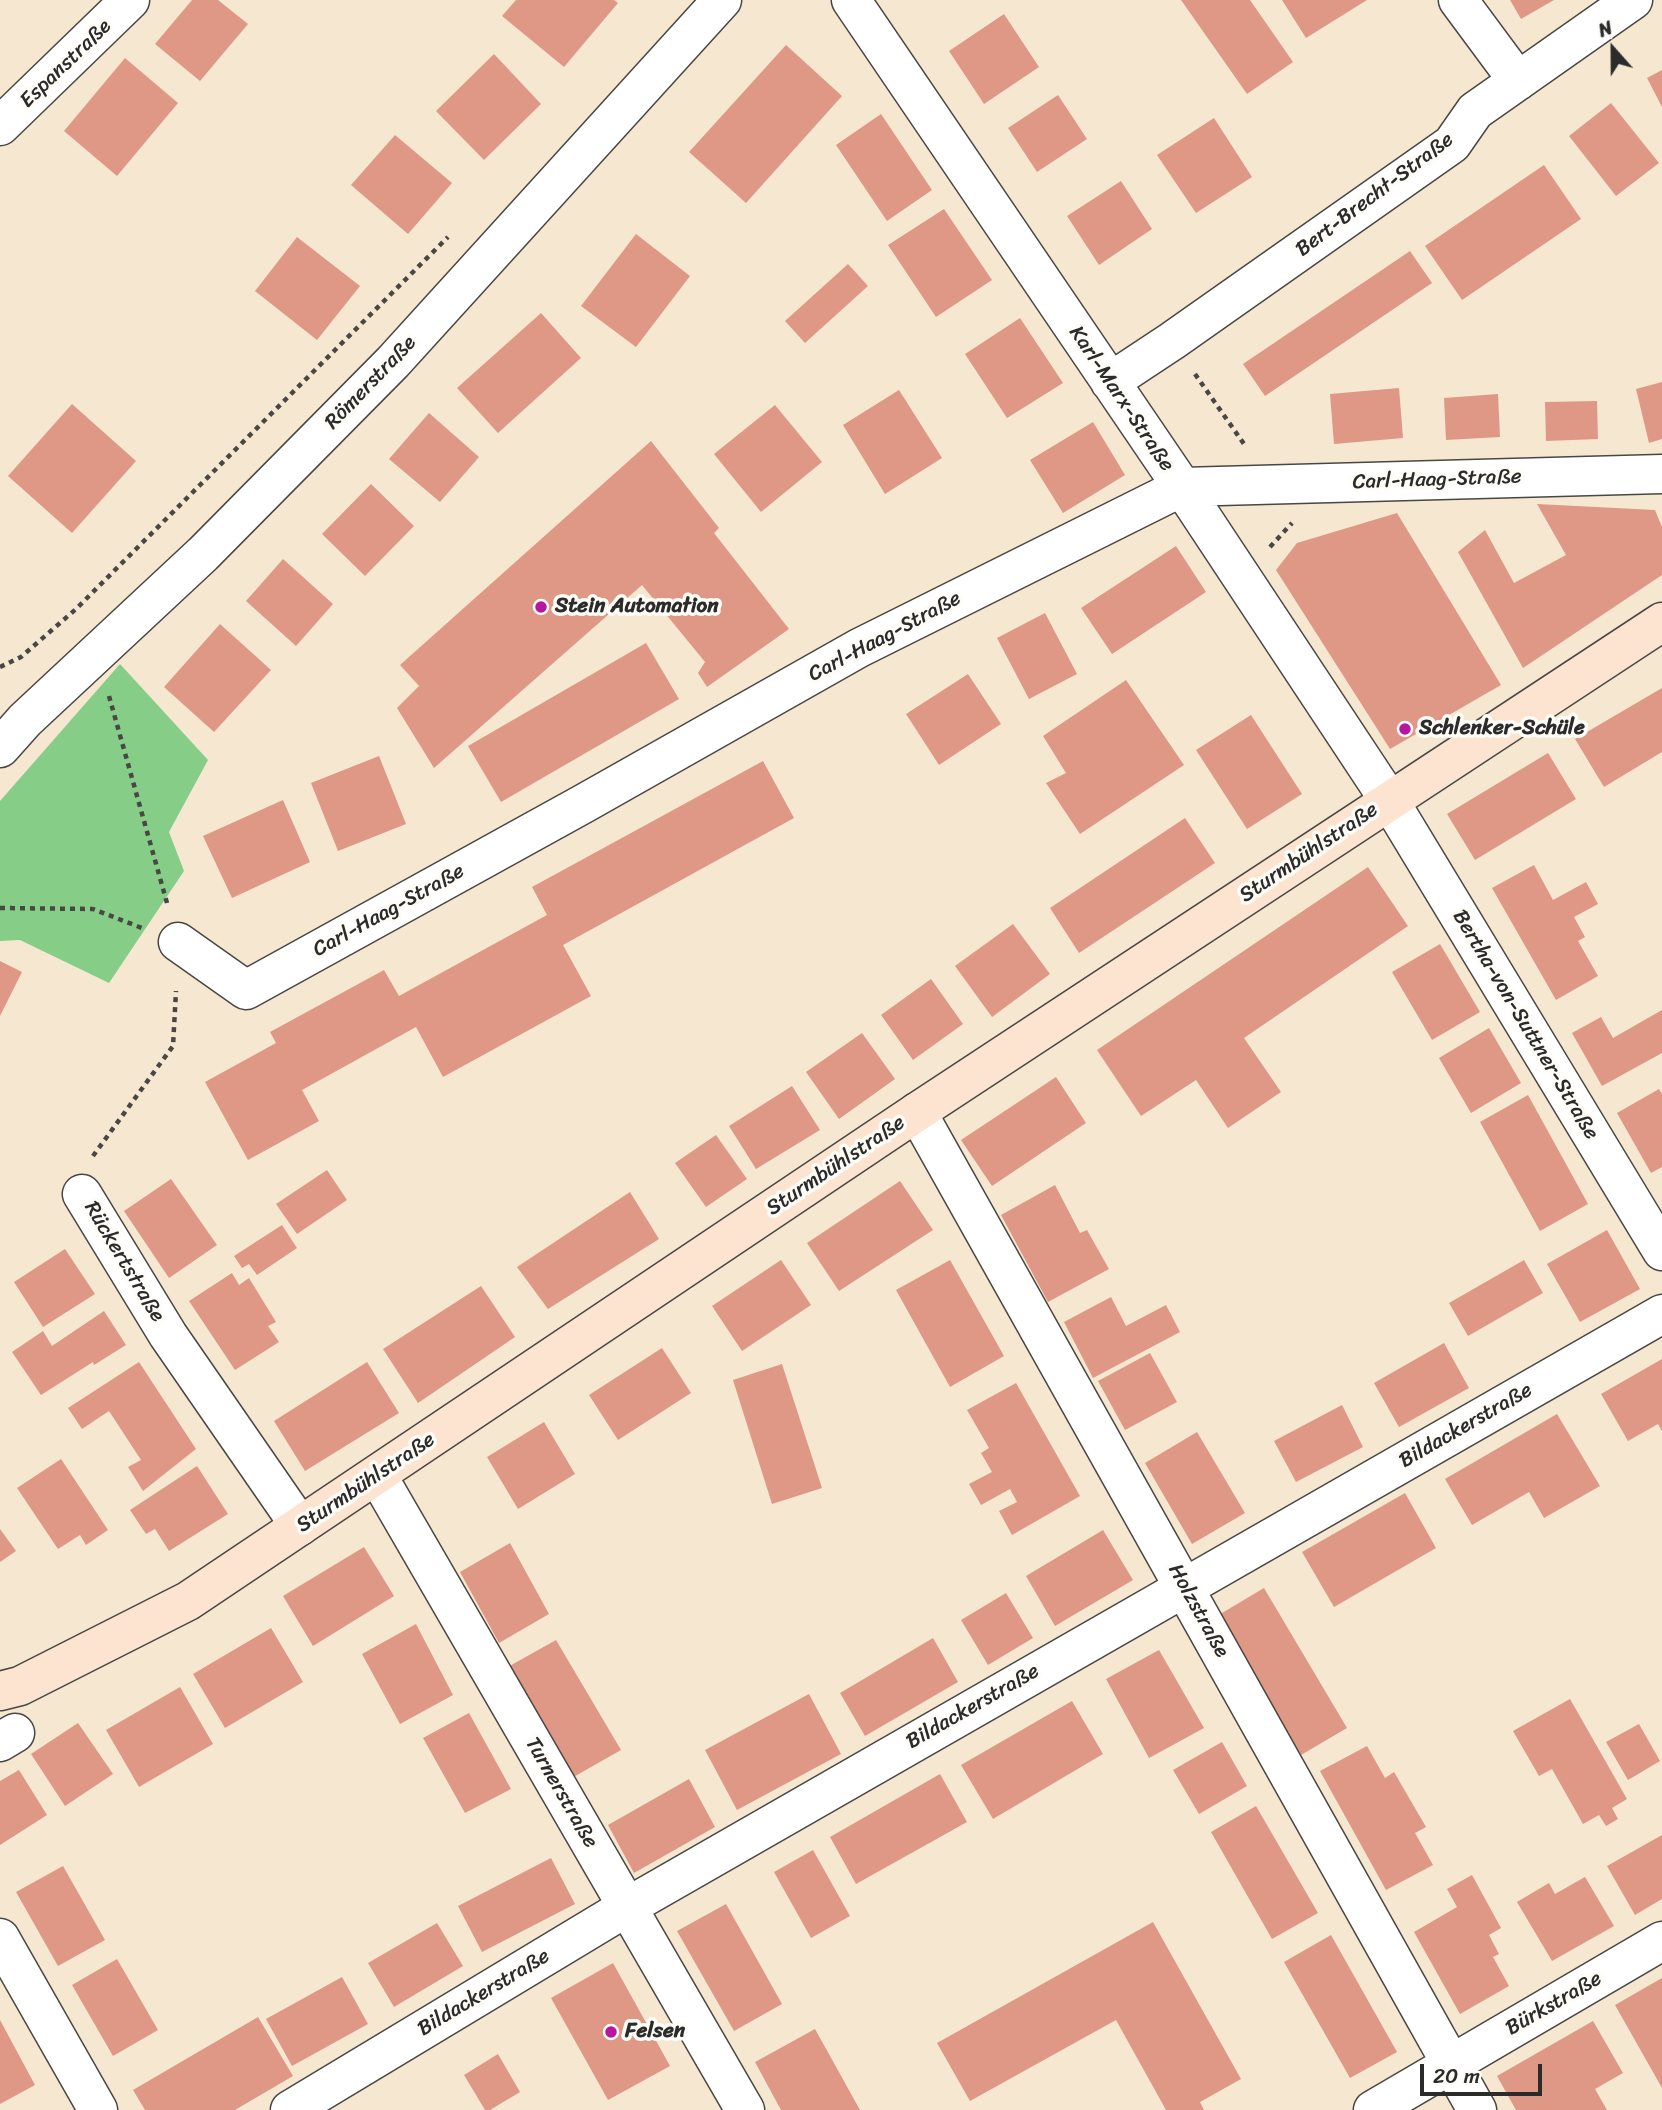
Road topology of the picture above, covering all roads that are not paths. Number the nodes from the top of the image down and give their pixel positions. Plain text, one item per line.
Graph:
1 (130, 0) edge
2 (722, 0) edge
3 (851, 0) edge
4 (1458, 0) edge
5 (1633, 0) edge
6 (1518, 81) junction
7 (0, 126) edge
8 (1110, 382) junction
9 (1662, 474) edge
10 (1182, 487) junction
11 (1662, 622) edge
12 (0, 748) edge
13 (1389, 800) junction
14 (178, 942) road end
15 (917, 1112) junction
16 (82, 1194) road end
17 (1662, 1251) edge
18 (1662, 1314) edge
19 (377, 1475) junction
20 (300, 1526) junction
21 (1184, 1586) junction
22 (0, 1691) edge
23 (627, 1907) junction
24 (0, 1938) edge
25 (1662, 1941) edge
26 (1450, 2063) junction
27 (98, 2110) edge
28 (290, 2110) edge
29 (745, 2110) edge
30 (1373, 2110) edge
31 (1477, 2110) edge

1 - 7 street, Espanstraße
2 - 12 street, Römerstraße
3 - 8 street, Karl-Marx-Straße
4 - 6 street
5 - 6 street, Bert-Brecht-Straße
6 - 8 street, Bert-Brecht-Straße
8 - 10 street, Karl-Marx-Straße
9 - 10 street, Carl-Haag-Straße
10 - 13 street, Karl-Marx-Straße
10 - 14 street, Carl-Haag-Straße
11 - 13 main road, Sturmbühlstraße
13 - 15 main road, Sturmbühlstraße
13 - 17 street, Bertha-von-Suttner-Straße
15 - 19 main road, Sturmbühlstraße
15 - 21 street, Holzstraße
16 - 20 street, Rückertstraße
18 - 21 street, Bildackerstraße
19 - 20 main road, Sturmbühlstraße
19 - 23 street, Turnerstraße
20 - 22 main road, Sturmbühlstraße
21 - 23 street, Bildackerstraße
21 - 26 street, Holzstraße
23 - 28 street, Bildackerstraße
23 - 29 street, Turnerstraße
24 - 27 street
25 - 26 street, Bürkstraße
26 - 30 street, Bürkstraße
26 - 31 street, Holzstraße

